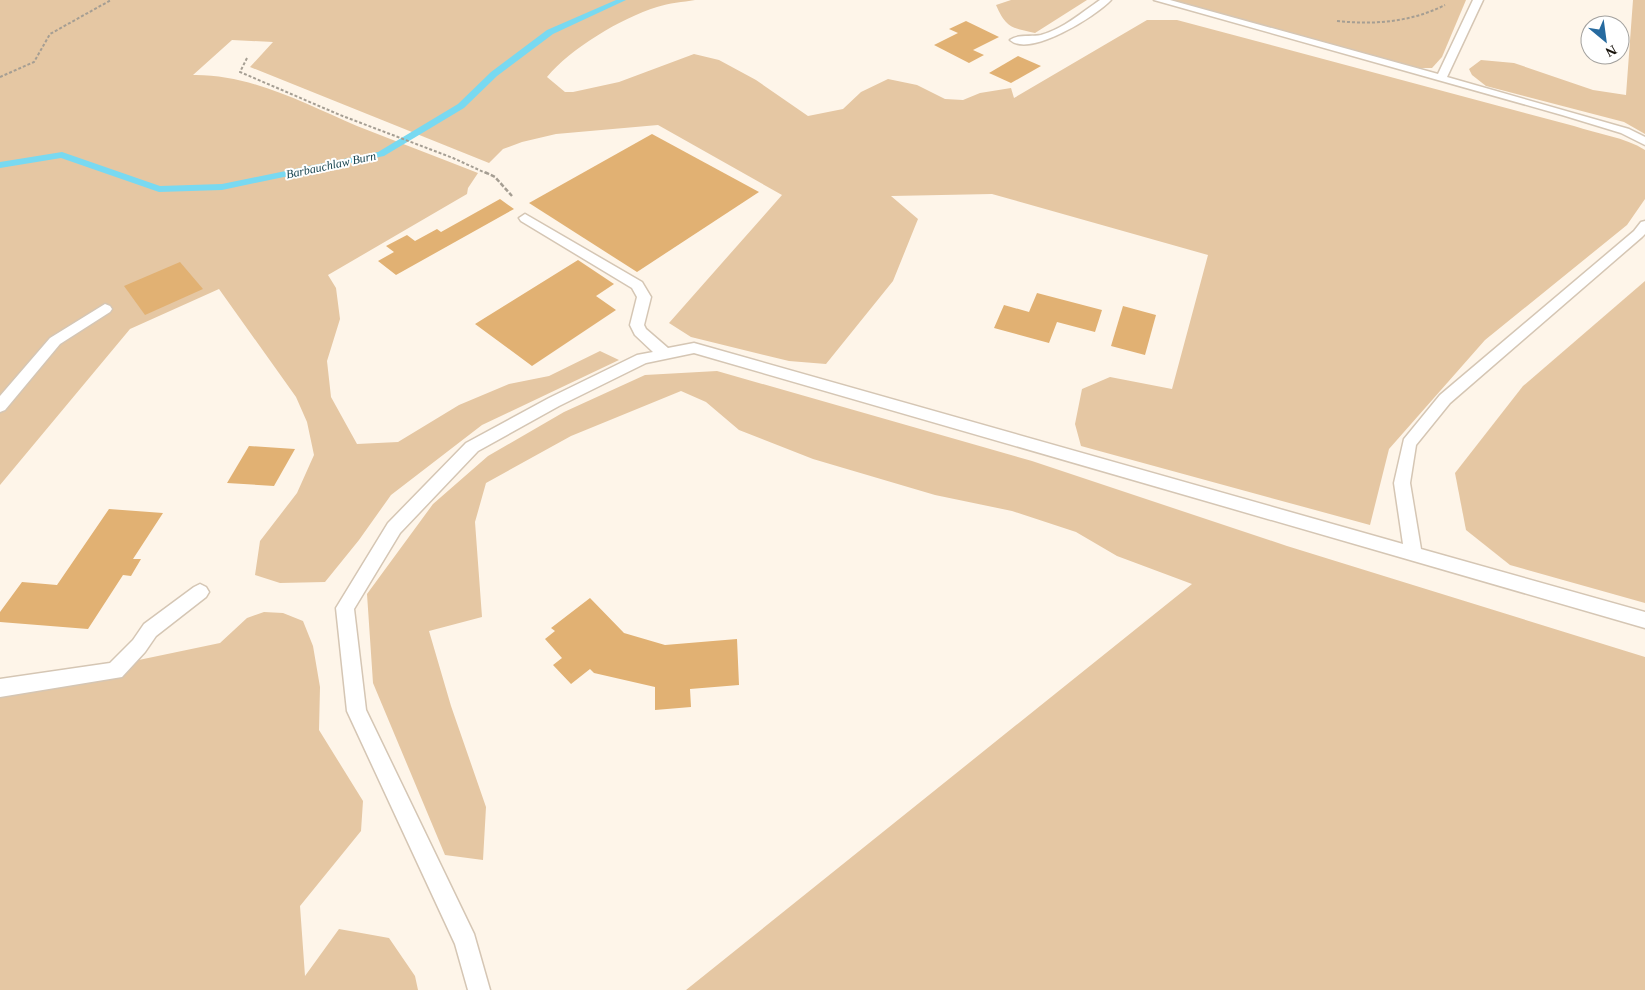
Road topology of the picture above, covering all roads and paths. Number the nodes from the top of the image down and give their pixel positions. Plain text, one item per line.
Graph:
1 (111, 0) edge
2 (1106, 0) edge
3 (1159, 0) edge
4 (1478, 0) edge
5 (1448, 3) dead end
6 (1331, 20) dead end
7 (1015, 40) dead end
8 (247, 58) dead end
9 (0, 77) edge
10 (1442, 78) junction
11 (1645, 142) edge
12 (525, 218) joint
13 (1645, 225) edge
14 (105, 309) dead end
15 (665, 354) junction
16 (0, 406) edge
17 (1413, 554) junction
18 (200, 592) dead end
19 (1645, 620) edge
20 (0, 688) edge
21 (479, 990) edge

1 - 9 path
2 - 7 lane
3 - 10 lane
4 - 10 lane
5 - 6 path
8 - 12 path
10 - 11 lane
12 - 15 lane
13 - 17 lane
14 - 16 lane
15 - 17 lane
15 - 21 lane
17 - 19 lane
18 - 20 lane

